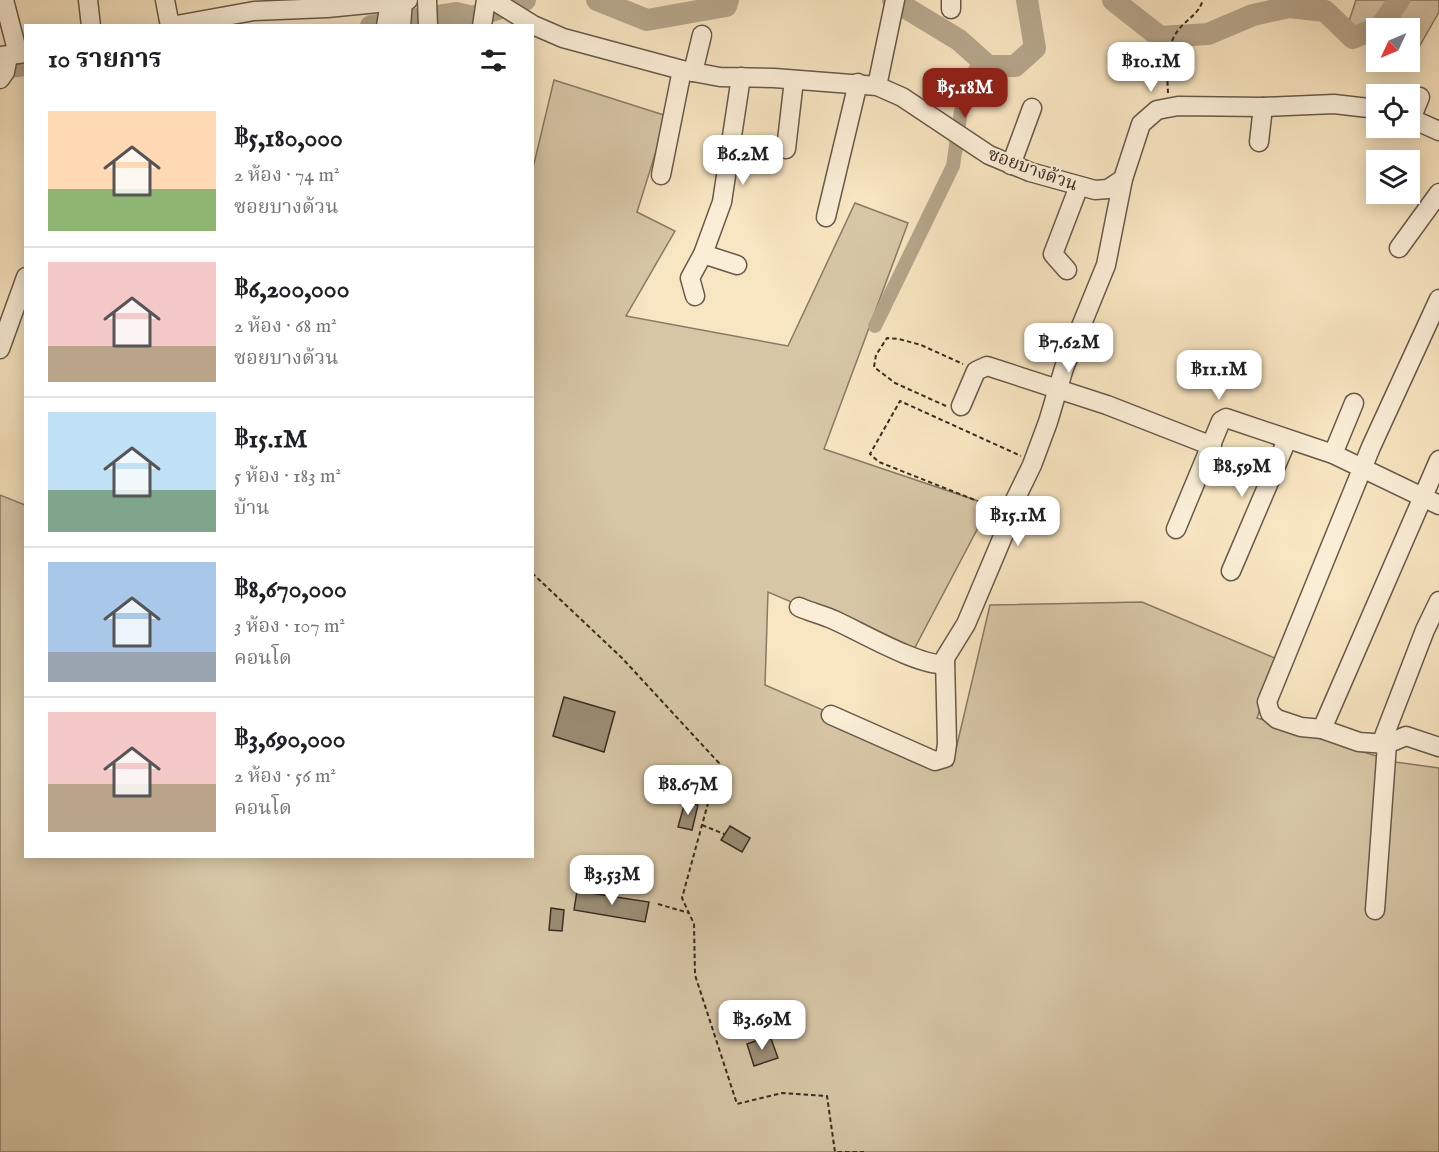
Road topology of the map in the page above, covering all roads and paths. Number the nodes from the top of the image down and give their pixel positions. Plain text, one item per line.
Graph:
1 (4, 0) edge
2 (88, 0) edge
3 (165, 0) edge
4 (1203, 0) edge
5 (894, 5) edge
6 (487, 9) edge
7 (394, 10) edge
8 (91, 24) edge
9 (171, 24) edge
10 (182, 24) edge
11 (530, 24) edge
12 (534, 26) edge
13 (702, 35) dead end
14 (9, 62) edge
15 (687, 71) junction
16 (741, 77) junction
17 (794, 80) junction
18 (858, 83) junction
19 (877, 86) junction
20 (1263, 107) junction
21 (1032, 108) dead end
22 (1168, 108) junction
23 (1366, 108) edge
24 (1420, 122) edge
25 (1439, 131) edge
26 (1260, 142) dead end
27 (786, 149) dead end
28 (1011, 165) junction
29 (661, 175) dead end
30 (1123, 179) junction
31 (1079, 186) junction
32 (1439, 193) edge
33 (826, 217) dead end
34 (1400, 248) dead end
35 (703, 254) junction
36 (737, 265) dead end
37 (1067, 270) dead end
38 (24, 281) edge
39 (695, 296) dead end
40 (1439, 299) edge
41 (0, 349) edge
42 (976, 370) junction
43 (1058, 390) junction
44 (1354, 403) dead end
45 (961, 406) joint
46 (1287, 440) junction
47 (1212, 446) junction
48 (1439, 460) edge
49 (1349, 461) junction
50 (1032, 465) junction
51 (1431, 501) edge
52 (997, 509) dead end
53 (1176, 529) dead end
54 (1231, 572) dead end
55 (534, 575) edge
56 (1439, 601) edge
57 (799, 608) dead end
58 (945, 664) junction
59 (831, 715) dead end
60 (1322, 729) junction
61 (1384, 744) junction
62 (1439, 747) edge
63 (702, 825) junction
64 (724, 834) dead end
65 (658, 904) dead end
66 (1375, 910) dead end
67 (689, 913) junction
68 (864, 1152) edge

1 - 14 street
2 - 8 street
3 - 9 street
4 - 22 path
5 - 19 street
6 - 11 street, ซอยบางด้วน
7 - 10 street
12 - 15 street, ซอยบางด้วน
13 - 15 street
15 - 16 street, ซอยบางด้วน
15 - 29 street
16 - 17 street, ซอยบางด้วน
16 - 35 street
17 - 18 street, ซอยบางด้วน
17 - 27 street
18 - 19 street, ซอยบางด้วน
18 - 33 street
19 - 28 street, ซอยบางด้วน
20 - 22 street
20 - 23 street
20 - 26 street
21 - 28 street
22 - 30 street
24 - 25 street
28 - 31 street, ซอยบางด้วน
30 - 31 street, ซอยบางด้วน
30 - 43 street
31 - 37 street
32 - 34 street
35 - 36 street
35 - 39 street
38 - 41 street
40 - 49 street
42 - 43 street
42 - 45 street
42 - 45 path
43 - 47 street
43 - 50 street
44 - 49 street
46 - 47 street
46 - 49 street
46 - 54 street
47 - 53 street
48 - 51 street
49 - 51 street
49 - 60 street
50 - 52 path
50 - 58 street
51 - 60 street
55 - 63 path
56 - 61 street
57 - 58 street
58 - 59 street
60 - 61 street
61 - 62 street
61 - 66 street
63 - 64 path
63 - 67 path
65 - 67 path
67 - 68 path

